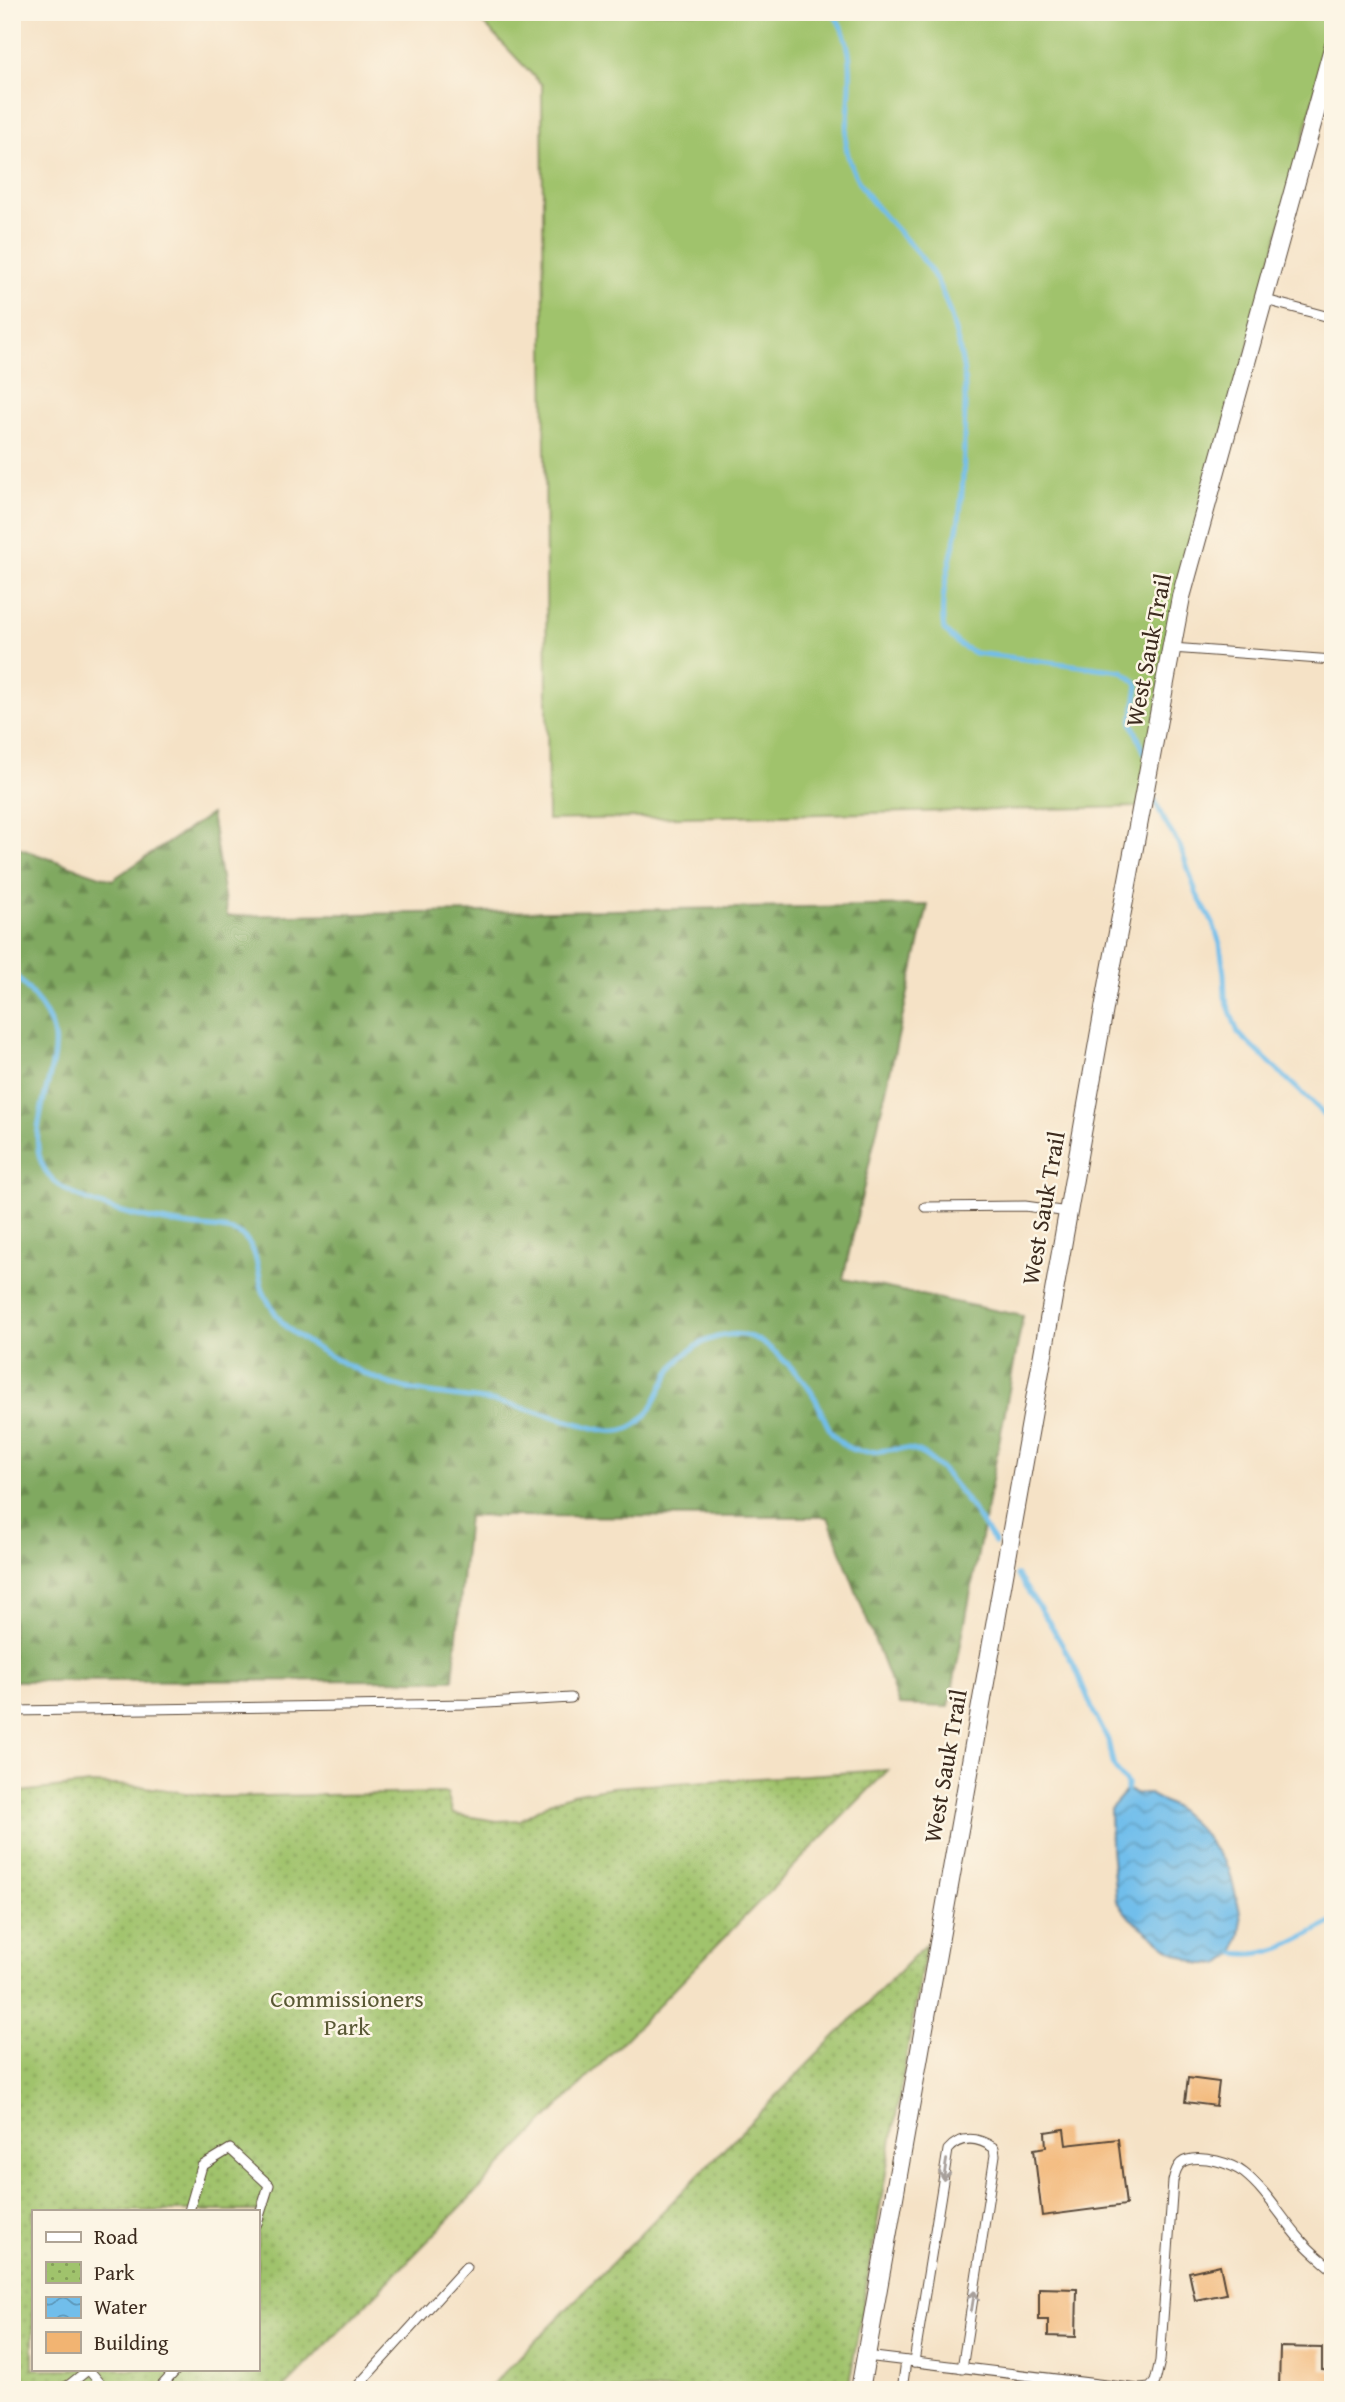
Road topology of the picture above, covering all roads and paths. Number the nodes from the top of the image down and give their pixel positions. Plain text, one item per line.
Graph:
1 (1333, 48) edge
2 (1262, 299) junction
3 (1333, 318) edge
4 (1172, 648) junction
5 (1333, 660) edge
6 (925, 1207) dead end
7 (1068, 1212) junction
8 (570, 1698) dead end
9 (12, 1711) edge
10 (189, 2210) edge
11 (259, 2217) edge
12 (466, 2267) dead end
13 (1333, 2270) edge
14 (866, 2356) junction
15 (910, 2362) junction
16 (962, 2368) junction
17 (87, 2370) edge
18 (89, 2370) edge
19 (176, 2370) edge
20 (1151, 2389) edge
21 (59, 2390) edge
22 (106, 2390) edge
23 (158, 2390) edge
24 (354, 2390) edge
25 (860, 2390) edge
26 (902, 2390) edge

1 - 2 street, West Sauk Trail
2 - 3 lane
2 - 4 street, West Sauk Trail
4 - 5 lane
4 - 7 street, West Sauk Trail
6 - 7 lane
7 - 14 street, West Sauk Trail
8 - 9 lane
10 - 11 lane
12 - 24 lane
13 - 20 lane
14 - 15 lane
14 - 25 street, West Sauk Trail
15 - 16 lane
16 -> 15 lane
15 - 26 lane
16 - 20 lane
17 - 21 lane
18 - 22 lane
19 - 23 lane

